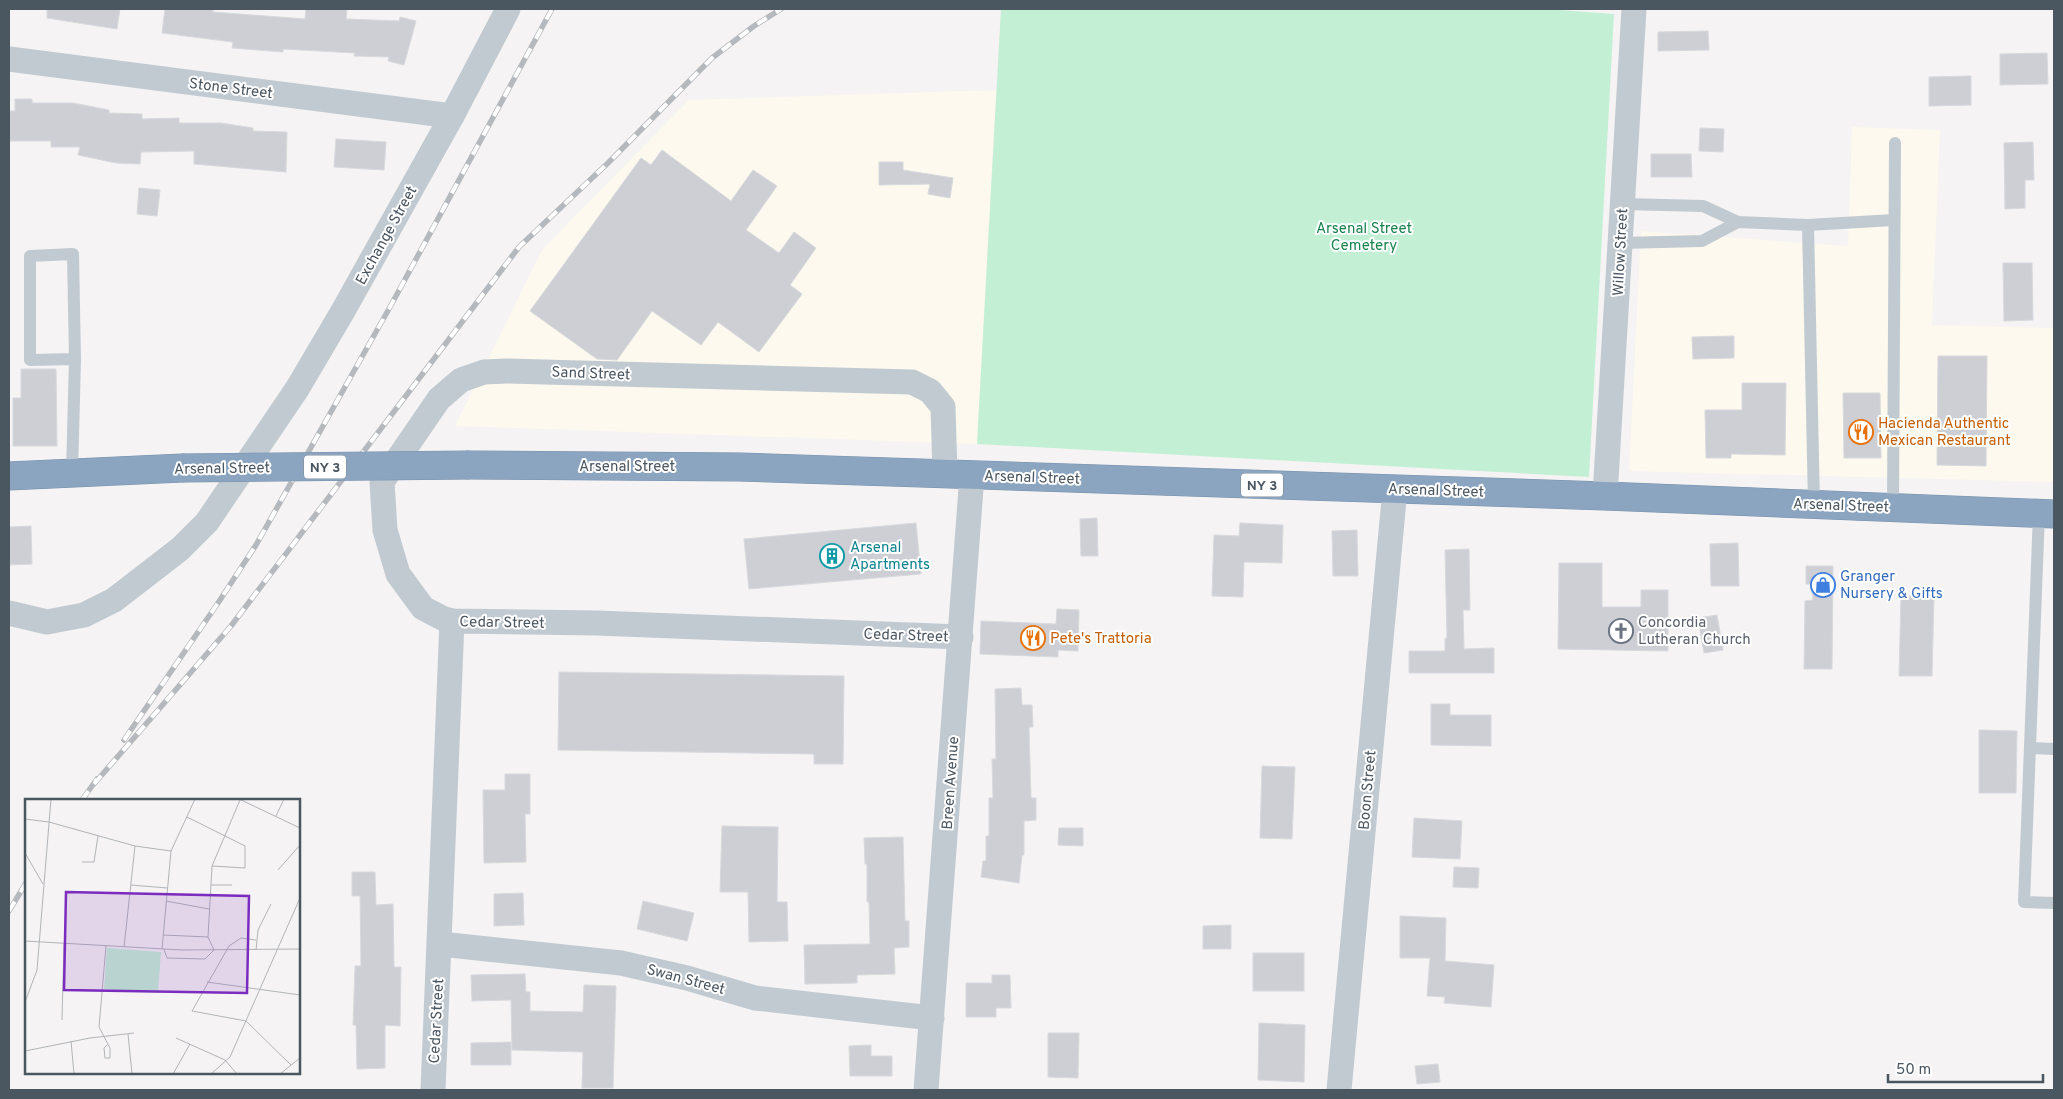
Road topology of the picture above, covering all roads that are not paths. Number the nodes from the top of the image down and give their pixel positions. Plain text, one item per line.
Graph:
1 (508, 9) edge
2 (1634, 9) edge
3 (9, 59) edge
4 (452, 116) junction
5 (1895, 143) dead end
6 (1622, 204) junction
7 (1894, 220) junction
8 (1738, 222) junction
9 (1808, 225) junction
10 (1620, 243) junction
11 (75, 359) junction
12 (72, 473) junction
13 (959, 475) junction
14 (9, 476) edge
15 (1395, 489) junction
16 (1605, 496) junction
17 (1814, 504) junction
18 (1893, 507) junction
19 (2047, 514) edge
20 (9, 614) edge
21 (452, 621) junction
22 (961, 637) junction
23 (2030, 748) junction
24 (2054, 749) edge
25 (2054, 904) edge
26 (440, 944) junction
27 (932, 1018) junction
28 (433, 1090) edge
29 (926, 1090) edge
30 (1339, 1090) edge

1 - 4 street, Exchange Street
2 - 6 street, Willow Street
3 - 4 street, Stone Street
4 - 20 street, Exchange Street
5 - 7 lane
6 - 8 lane
6 - 10 street, Willow Street
7 - 9 lane
7 - 18 lane
8 - 9 lane
8 - 10 lane
9 - 17 lane
10 - 16 street, Willow Street
11 - 11 lane
11 - 12 lane
12 - 13 highway, Arsenal Street / NY 3, bridge
12 - 14 highway, Arsenal Street / NY 3
13 - 15 highway, Arsenal Street / NY 3
13 - 21 street, Sand Street
13 - 22 street, Breen Avenue
15 - 16 highway, Arsenal Street / NY 3
15 - 30 street, Boon Street
16 - 17 highway, Arsenal Street / NY 3
17 - 18 highway, Arsenal Street / NY 3
18 - 19 highway, Arsenal Street / NY 3
19 - 23 lane
21 - 22 street, Cedar Street
21 - 26 street, Cedar Street
22 - 27 street, Breen Avenue
23 - 24 lane
23 - 25 lane
26 - 27 street, Swan Street
26 - 28 street, Cedar Street
27 - 29 street, Breen Avenue

